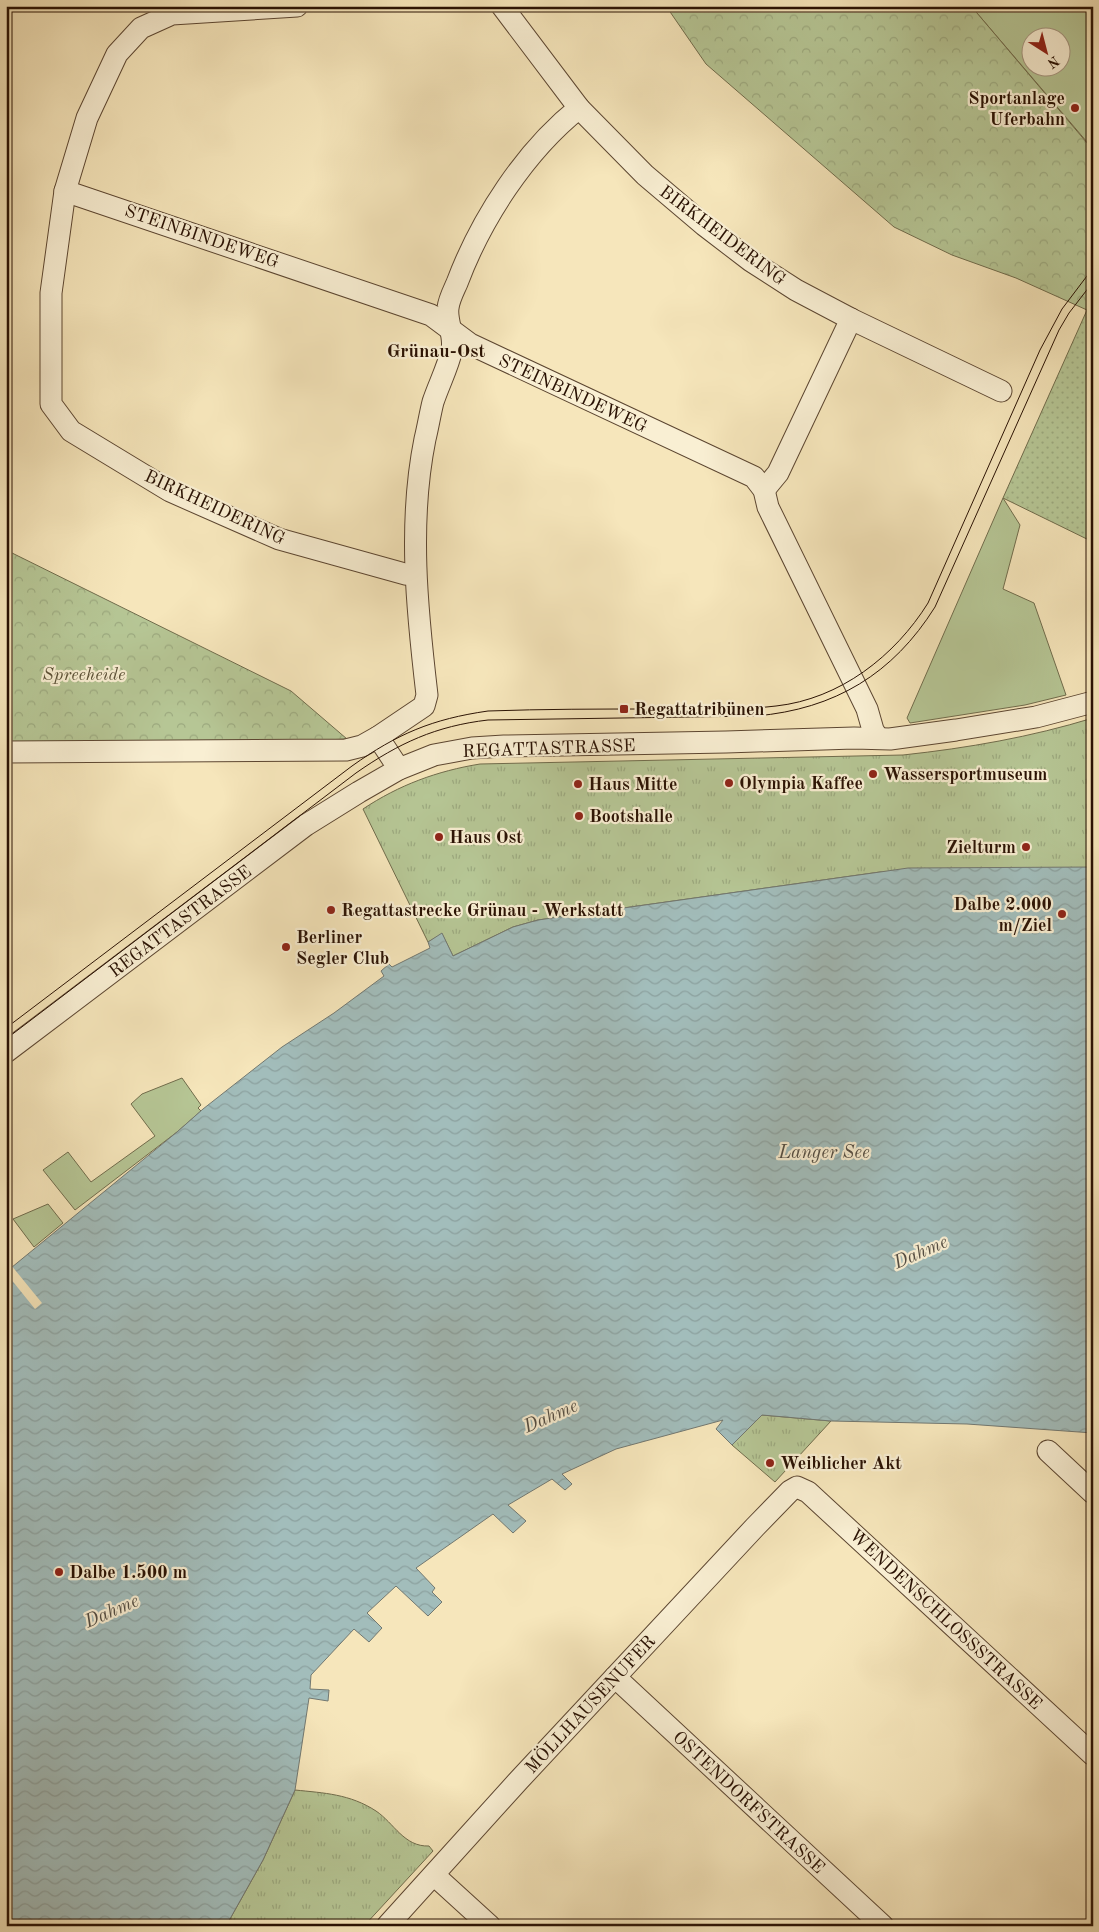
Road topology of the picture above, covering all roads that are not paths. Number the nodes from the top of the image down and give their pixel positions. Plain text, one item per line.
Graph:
1 (297, 6) edge
2 (502, 6) edge
3 (579, 108) junction
4 (65, 191) junction
5 (851, 319) junction
6 (451, 330) junction
7 (1000, 391) dead end
8 (764, 490) junction
9 (415, 575) junction
10 (1093, 702) edge
11 (378, 737) junction
12 (878, 738) junction
13 (6, 752) edge
14 (399, 768) junction
15 (6, 1052) edge
16 (1048, 1452) dead end
17 (797, 1487) joint
18 (1093, 1493) edge
19 (615, 1677) junction
20 (1093, 1755) edge
21 (434, 1875) junction
22 (387, 1926) edge
23 (490, 1926) edge
24 (883, 1926) edge

1 - 4 street, BIRKHEIDERING
2 - 3 street, BIRKHEIDERING
3 - 5 street, BIRKHEIDERING
3 - 6 street
4 - 6 street, STEINBINDEWEG
4 - 9 street, BIRKHEIDERING
5 - 7 street, BIRKHEIDERING
5 - 8 street
6 - 8 street, STEINBINDEWEG
6 - 9 street
8 - 12 street, STEINBINDEWEG
9 - 11 street
10 - 12 street, REGATTASTRASSE
11 - 13 street
11 - 14 street
12 - 14 street, REGATTASTRASSE
14 - 15 street, REGATTASTRASSE
16 - 18 street
17 - 19 street, MÖLLHAUSENUFER
17 - 20 street, WENDENSCHLOSSSTRASSE
19 - 21 street, MÖLLHAUSENUFER
19 - 24 street, OSTENDORFSTRASSE
21 - 22 street, MÖLLHAUSENUFER
21 - 23 street

